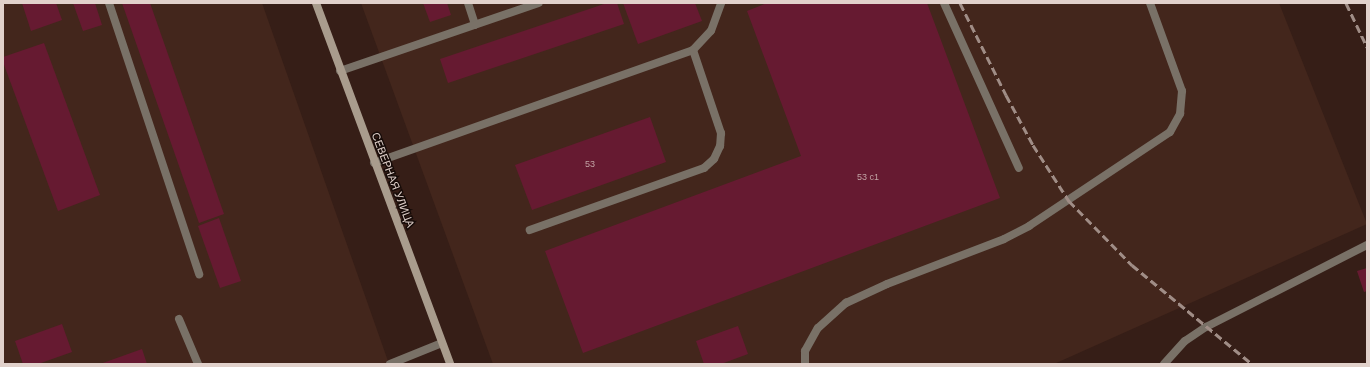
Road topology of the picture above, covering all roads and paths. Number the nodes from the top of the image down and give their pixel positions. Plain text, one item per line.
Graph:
1 (109, 3) edge
2 (316, 3) edge
3 (468, 3) edge
4 (539, 3) edge
5 (721, 3) edge
6 (944, 3) edge
7 (1150, 3) edge
8 (475, 25) junction
9 (693, 50) junction
10 (340, 71) junction
11 (374, 163) junction
12 (1019, 168) dead end
13 (530, 230) dead end
14 (1367, 245) edge
15 (199, 274) dead end
16 (180, 319) dead end
17 (442, 343) junction
18 (198, 364) edge
19 (390, 364) edge
20 (450, 364) edge
21 (805, 364) edge
22 (1164, 364) edge

1 - 15 lane
2 - 10 main road, СЕВЕРНАЯ УЛИЦА
3 - 8 lane
4 - 8 lane
5 - 9 lane
6 - 12 lane
7 - 21 lane
8 - 10 lane
9 - 11 lane
9 - 13 lane
10 - 11 main road, СЕВЕРНАЯ УЛИЦА
11 - 17 main road, СЕВЕРНАЯ УЛИЦА
14 - 22 lane
16 - 18 lane
17 - 19 lane
17 - 20 main road, СЕВЕРНАЯ УЛИЦА

